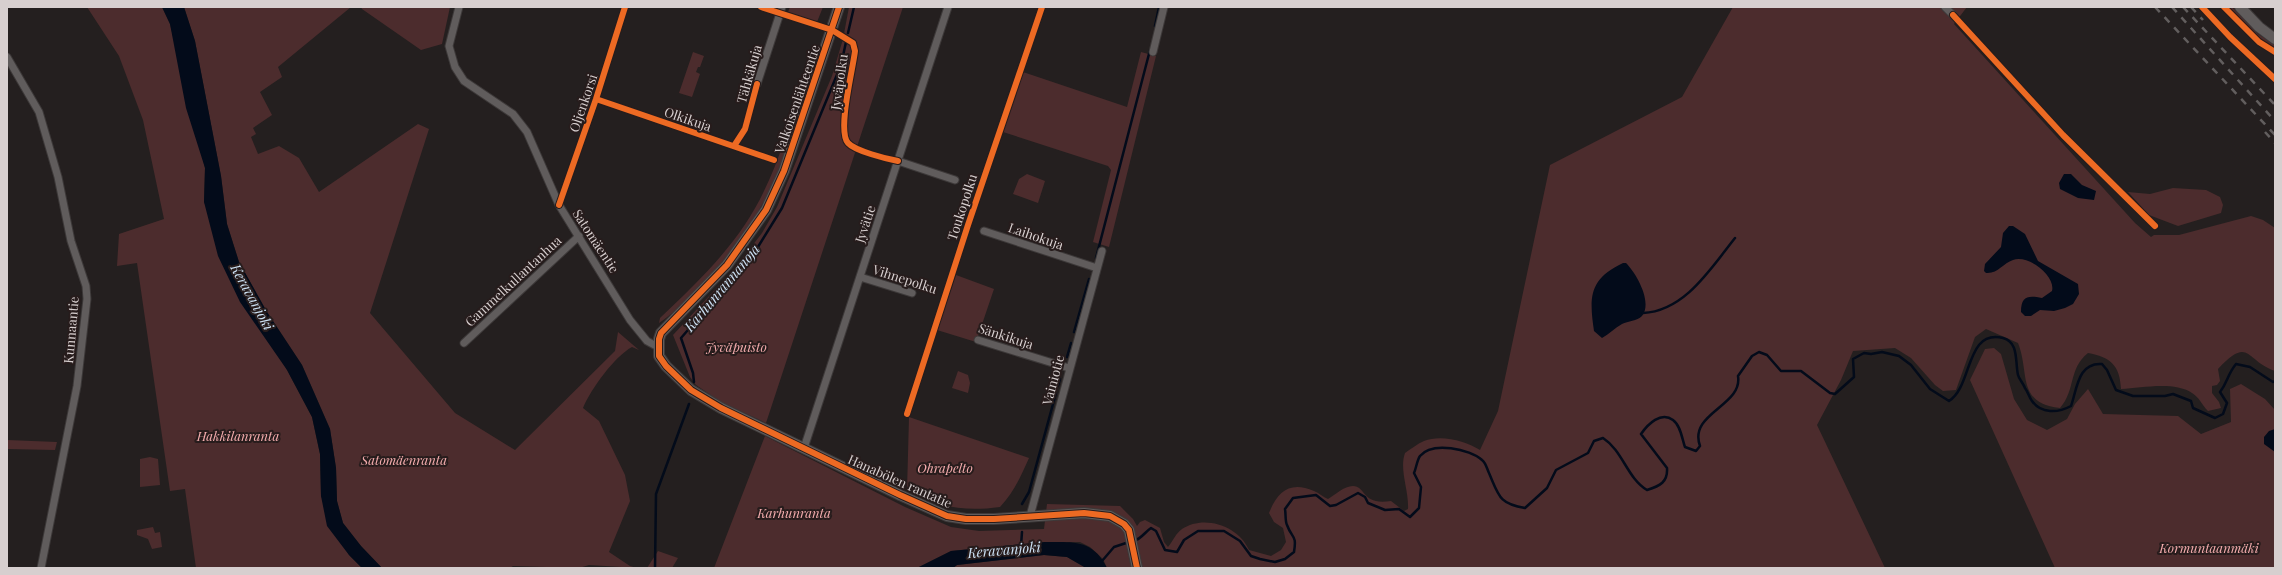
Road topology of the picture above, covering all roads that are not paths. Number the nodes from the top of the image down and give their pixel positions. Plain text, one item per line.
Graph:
1 (459, 7) edge
2 (782, 7) edge
3 (839, 7) edge
4 (948, 7) edge
5 (1164, 7) edge
6 (1945, 7) edge
7 (2240, 7) edge
8 (1953, 15) dead end
9 (2275, 39) edge
10 (1153, 52) dead end
11 (7, 57) edge
12 (757, 84) dead end
13 (898, 161) junction
14 (955, 180) dead end
15 (984, 231) dead end
16 (580, 236) junction
17 (1102, 251) dead end
18 (1097, 268) junction
19 (860, 277) junction
20 (912, 293) dead end
21 (978, 340) dead end
22 (464, 343) dead end
23 (658, 347) junction
24 (1069, 368) junction
25 (804, 448) junction
26 (1030, 516) junction
27 (41, 568) edge
28 (1137, 568) edge

1 - 16 street, Satomäentie
2 - 12 street, Tähkäkuja
3 - 23 street, Valkoisenlähteentie
4 - 13 street, Jyvätie
5 - 10 street
6 - 8 street
7 - 9 street
11 - 27 street, Kunnaantie
13 - 14 street
13 - 19 street, Jyvätie
15 - 18 street, Laihokuja
16 - 22 street, Gammelkullantanhua
16 - 23 street, Satomäentie
17 - 18 street, Vainiotie
18 - 24 street, Vainiotie
19 - 20 street, Vihnepolku
19 - 25 street, Jyvätie
21 - 24 street, Sänkikuja
23 - 25 street, Hanabölen rantatie
24 - 26 street, Vainiotie
25 - 26 street, Hanabölen rantatie
26 - 28 street, Hanabölen rantatie

